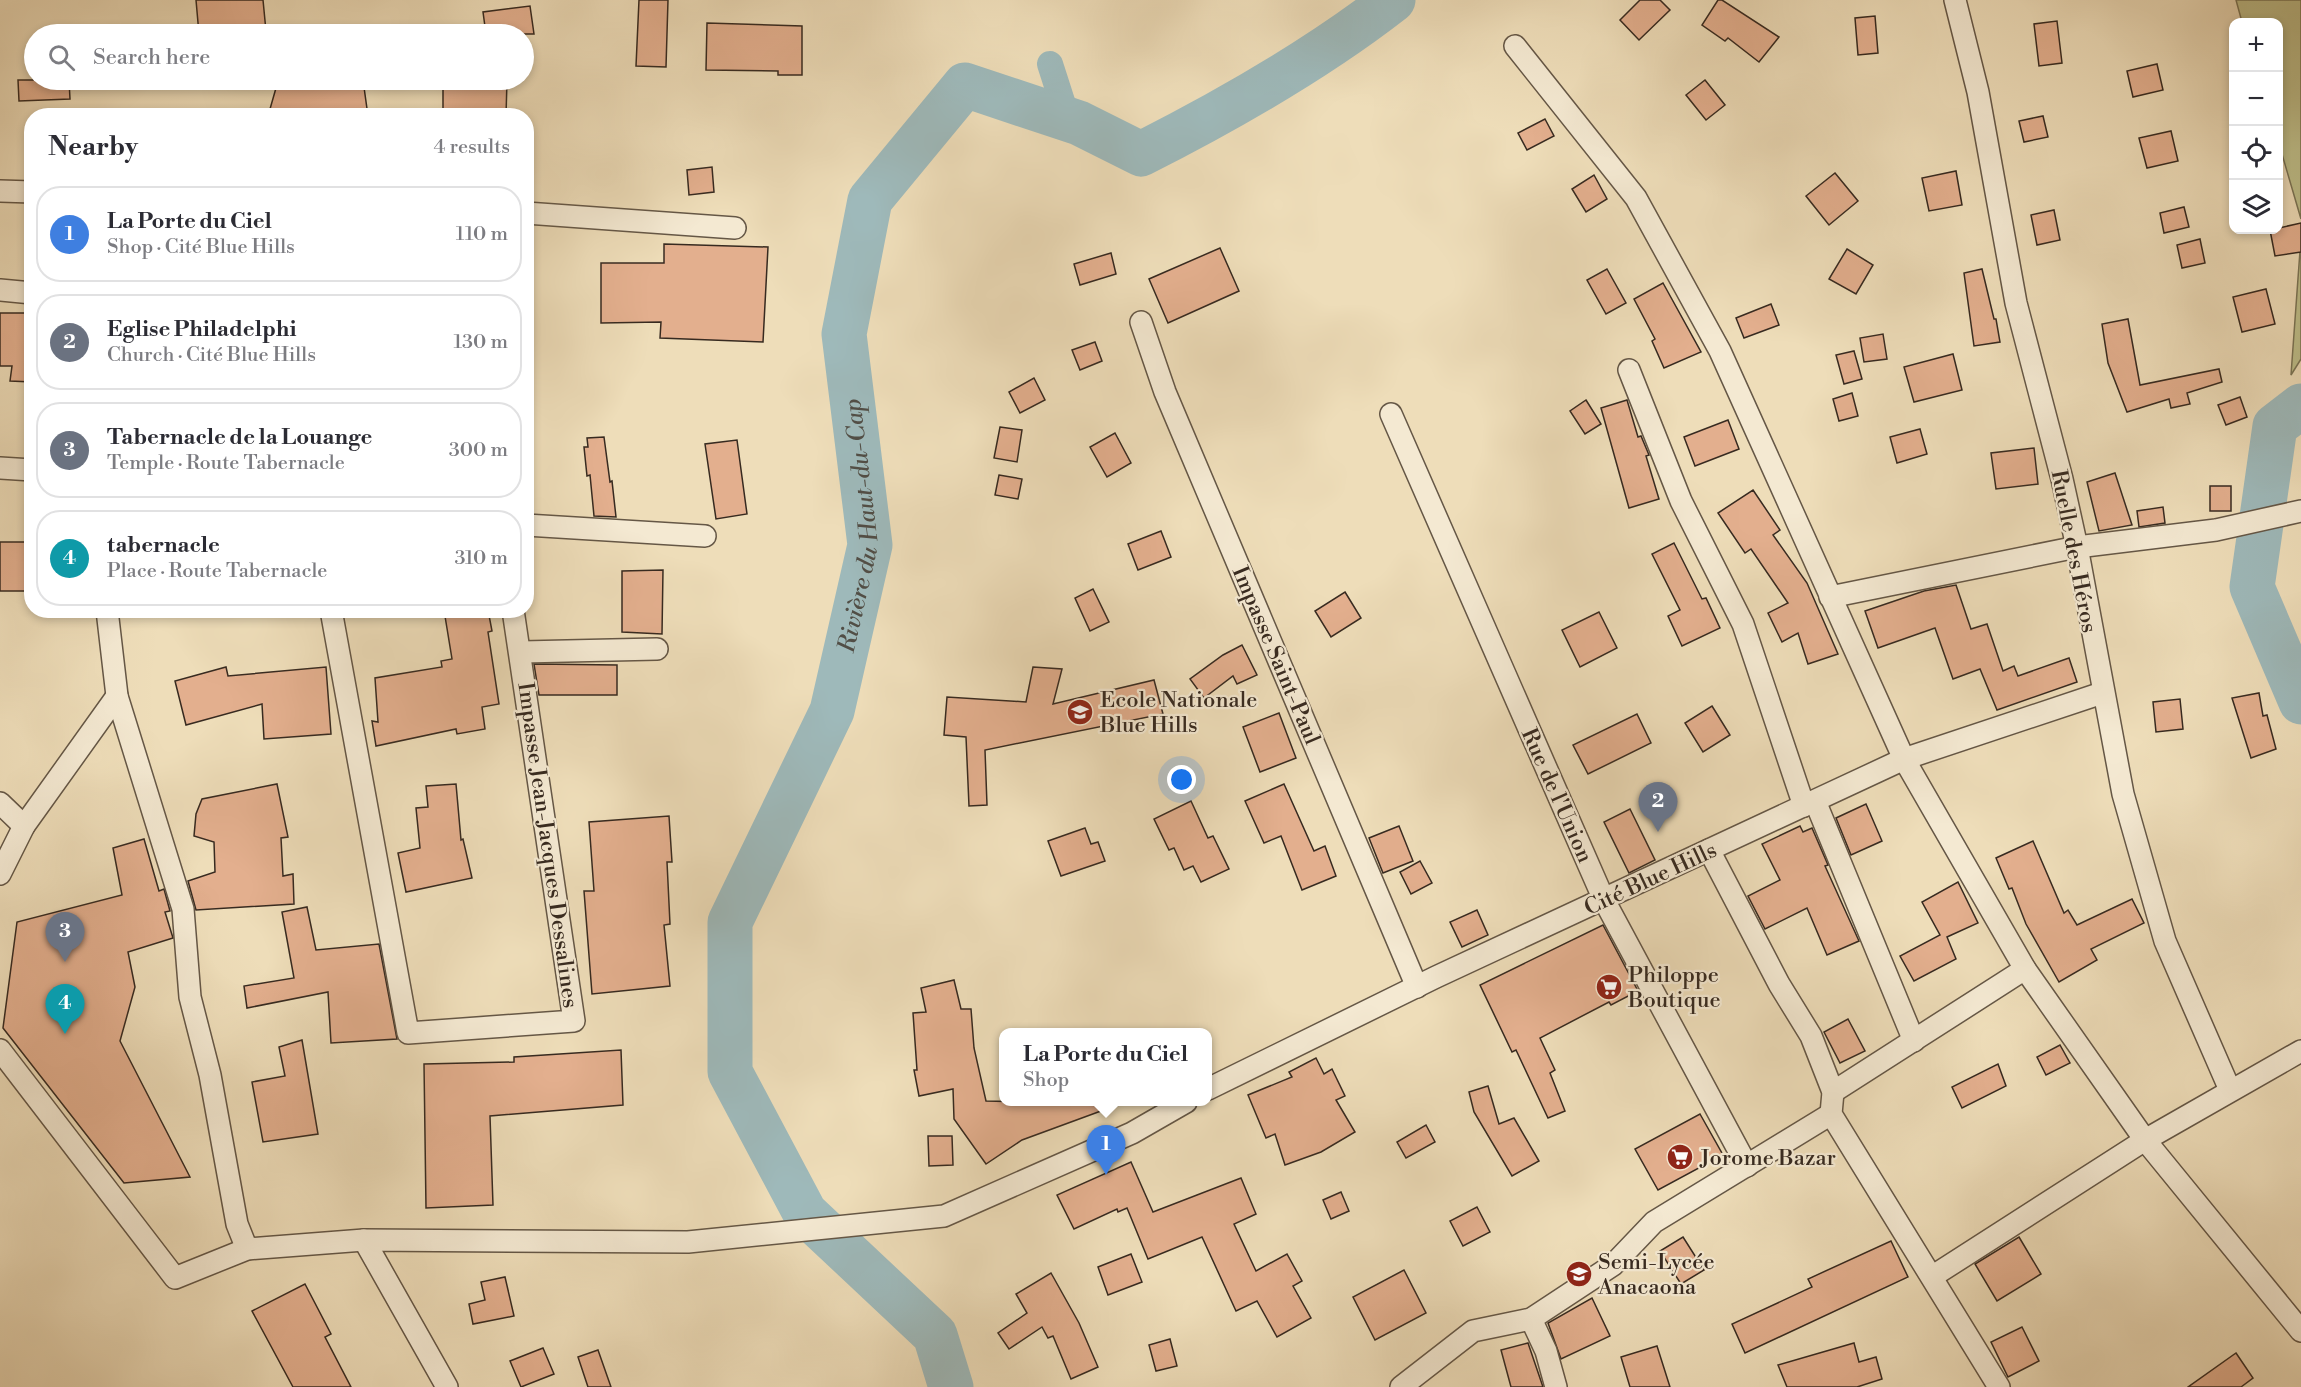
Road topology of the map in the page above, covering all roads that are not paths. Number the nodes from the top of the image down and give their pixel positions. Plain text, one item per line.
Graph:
1 (1955, 0) edge
2 (1515, 46) dead end
3 (0, 191) edge
4 (24, 192) edge
5 (534, 214) edge
6 (735, 228) dead end
7 (0, 290) edge
8 (24, 292) edge
9 (1141, 322) dead end
10 (1629, 370) dead end
11 (1391, 414) dead end
12 (0, 468) edge
13 (24, 470) edge
14 (2301, 511) edge
15 (534, 525) edge
16 (705, 536) dead end
17 (2077, 547) junction
18 (1830, 597) junction
19 (108, 618) edge
20 (332, 618) edge
21 (515, 618) edge
22 (657, 650) dead end
23 (522, 652) junction
24 (2103, 693) junction
25 (117, 696) junction
26 (1904, 759) junction
27 (0, 802) edge
28 (1809, 803) junction
29 (24, 826) junction
30 (1709, 850) junction
31 (0, 874) edge
32 (1604, 900) junction
33 (2025, 969) junction
34 (1418, 987) junction
35 (1914, 1041) junction
36 (0, 1050) edge
37 (2301, 1051) edge
38 (1212, 1087) edge
39 (2230, 1090) junction
40 (1833, 1092) junction
41 (1178, 1106) edge
42 (1831, 1114) junction
43 (2145, 1140) junction
44 (1747, 1166) junction
45 (364, 1240) junction
46 (247, 1249) junction
47 (1933, 1276) junction
48 (1531, 1319) junction
49 (2301, 1331) edge
50 (447, 1387) edge
51 (1401, 1387) edge
52 (1556, 1387) edge
53 (1999, 1387) edge

1 - 17 street, Ruelle des Héros
2 - 18 street
3 - 4 street
5 - 6 street
7 - 8 street
9 - 34 street, Impasse Saint-Paul
10 - 28 street
11 - 32 street, Rue de l'Union
12 - 13 street
14 - 17 street
15 - 16 street
17 - 18 street
17 - 24 street, Ruelle des Héros
18 - 26 street
19 - 25 street
20 - 23 street, Impasse Jean-Jacques Dessalines
21 - 23 street, Impasse Jean-Jacques Dessalines
22 - 23 street
24 - 26 street, Cité Blue Hills
24 - 39 street, Ruelle des Héros
25 - 29 street
25 - 46 street
26 - 28 street, Cité Blue Hills
26 - 33 street
27 - 29 street
28 - 30 street, Cité Blue Hills
28 - 35 street
29 - 31 street
30 - 32 street, Cité Blue Hills
30 - 40 street
32 - 34 street, Cité Blue Hills
32 - 44 street, Rue de l'Union
33 - 35 street
33 - 43 street
34 - 38 street, Cité Blue Hills
35 - 40 street
36 - 46 street
37 - 39 street
39 - 43 street
40 - 42 street
41 - 45 street
42 - 44 street
42 - 47 street
43 - 47 street
43 - 49 street
44 - 48 street
45 - 46 street
45 - 50 street
47 - 53 street
48 - 51 street
48 - 52 street

